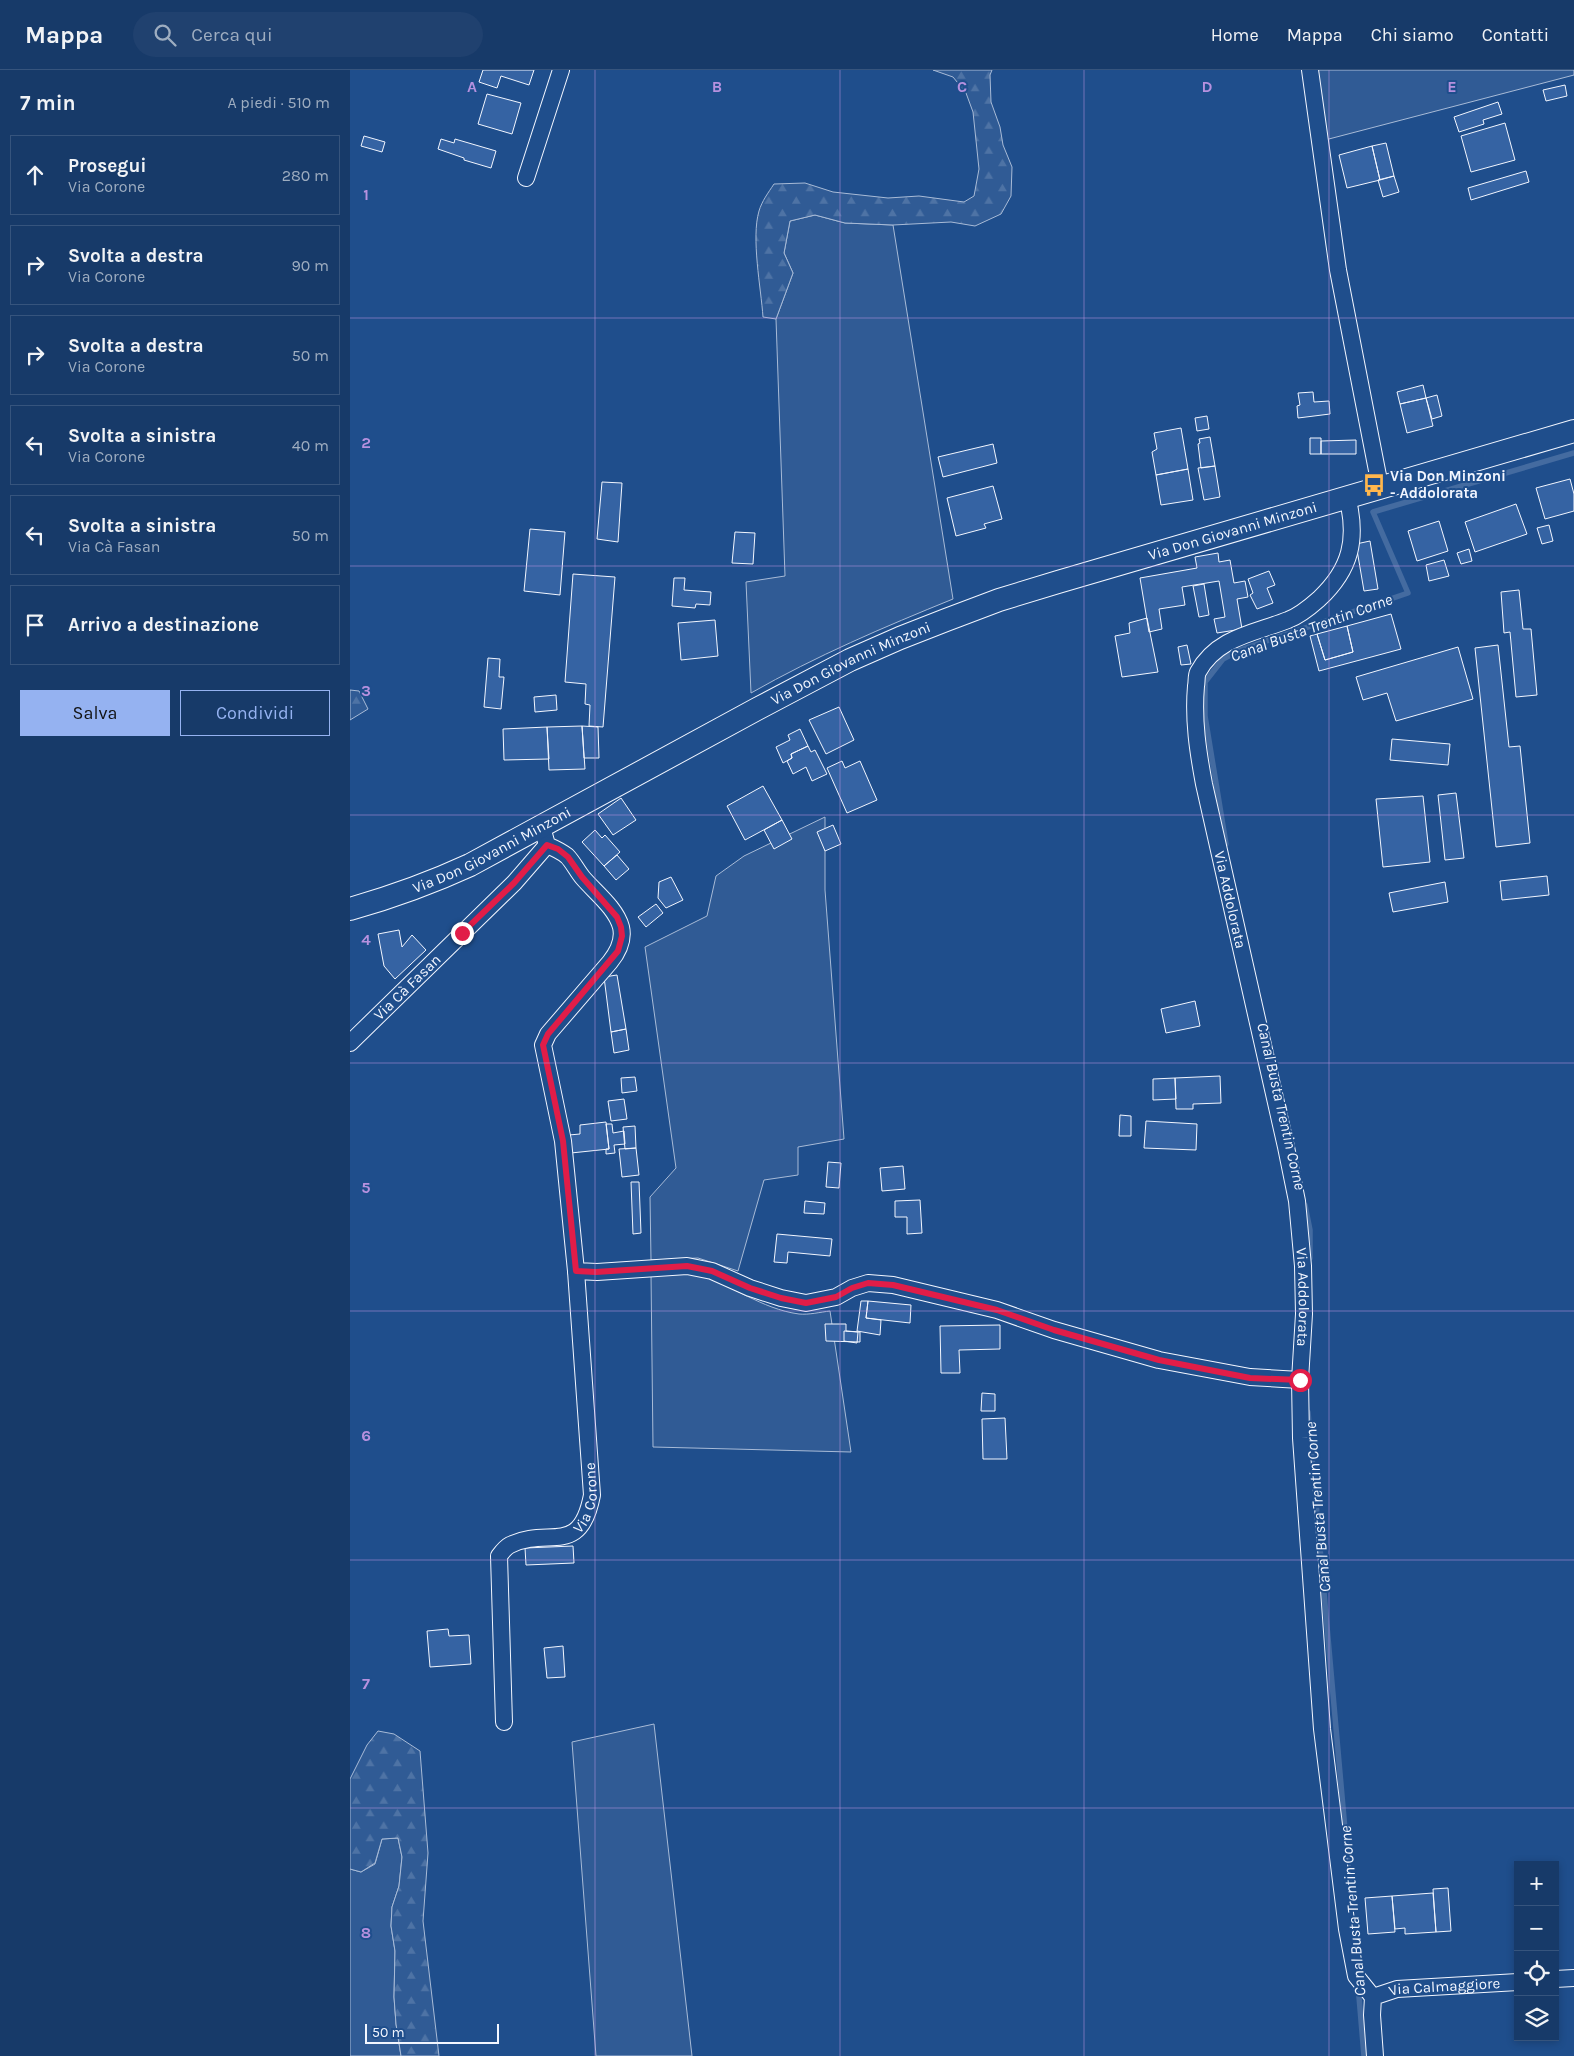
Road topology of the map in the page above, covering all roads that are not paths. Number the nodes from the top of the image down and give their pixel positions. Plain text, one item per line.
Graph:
1 (561, 70) edge
2 (1310, 70) edge
3 (526, 178) dead end
4 (1574, 431) edge
5 (1380, 486) junction
6 (1347, 496) junction
7 (544, 836) junction
8 (350, 909) edge
9 (350, 1043) edge
10 (576, 1271) junction
11 (1300, 1380) junction
12 (504, 1722) dead end
13 (1574, 1978) edge
14 (1559, 1979) edge
15 (1514, 1982) edge
16 (1373, 1997) junction
17 (1374, 2056) edge

1 - 3 street
2 - 5 street
4 - 5 street, Via Don Giovanni Minzoni
5 - 6 street, Via Don Giovanni Minzoni
6 - 7 street, Via Don Giovanni Minzoni
6 - 11 street, Via Addolorata
7 - 8 street, Via Don Giovanni Minzoni
7 - 9 street, Via Cà Fasan
7 - 10 street, Via Corone
10 - 11 street
10 - 12 street, Via Corone
11 - 16 street, Via Addolorata
13 - 14 street
15 - 16 street, Via Calmaggiore
16 - 17 street, Via Calmaggiore

